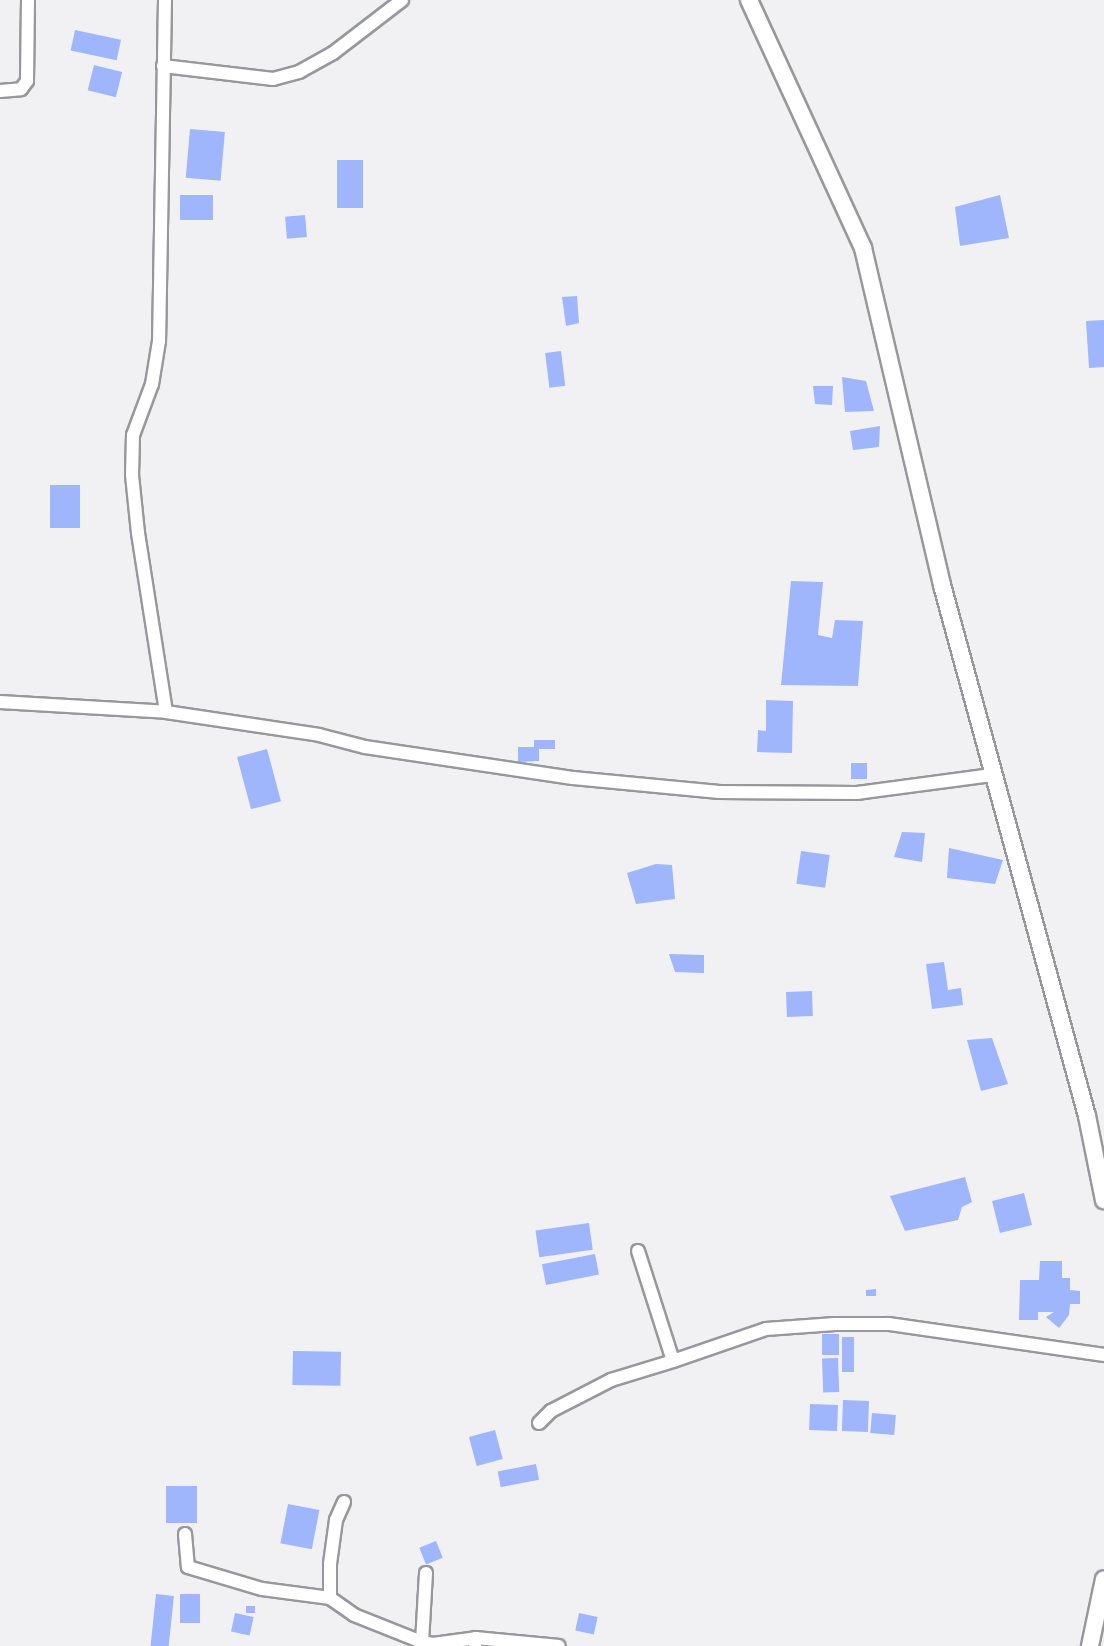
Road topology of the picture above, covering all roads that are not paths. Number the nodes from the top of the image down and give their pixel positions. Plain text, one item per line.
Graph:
1 (28, 0) edge
2 (164, 0) edge
3 (402, 0) edge
4 (750, 0) edge
5 (163, 66) junction
6 (0, 91) edge
7 (0, 702) edge
8 (166, 712) junction
9 (992, 775) junction
10 (1104, 1200) edge
11 (638, 1251) dead end
12 (1104, 1355) edge
13 (673, 1361) junction
14 (539, 1423) dead end
15 (344, 1502) dead end
16 (185, 1534) dead end
17 (426, 1573) dead end
18 (1104, 1579) edge
19 (330, 1598) junction
20 (422, 1642) junction
21 (475, 1642) edge
22 (559, 1646) edge
23 (1090, 1646) edge

1 - 6 street
2 - 5 street
3 - 5 street
4 - 9 street
5 - 8 street
7 - 8 street
8 - 9 street
9 - 10 street
11 - 13 street
12 - 13 street
13 - 14 street
15 - 19 street
16 - 19 street
17 - 20 street
18 - 23 street
19 - 20 street
20 - 21 street
21 - 22 street

